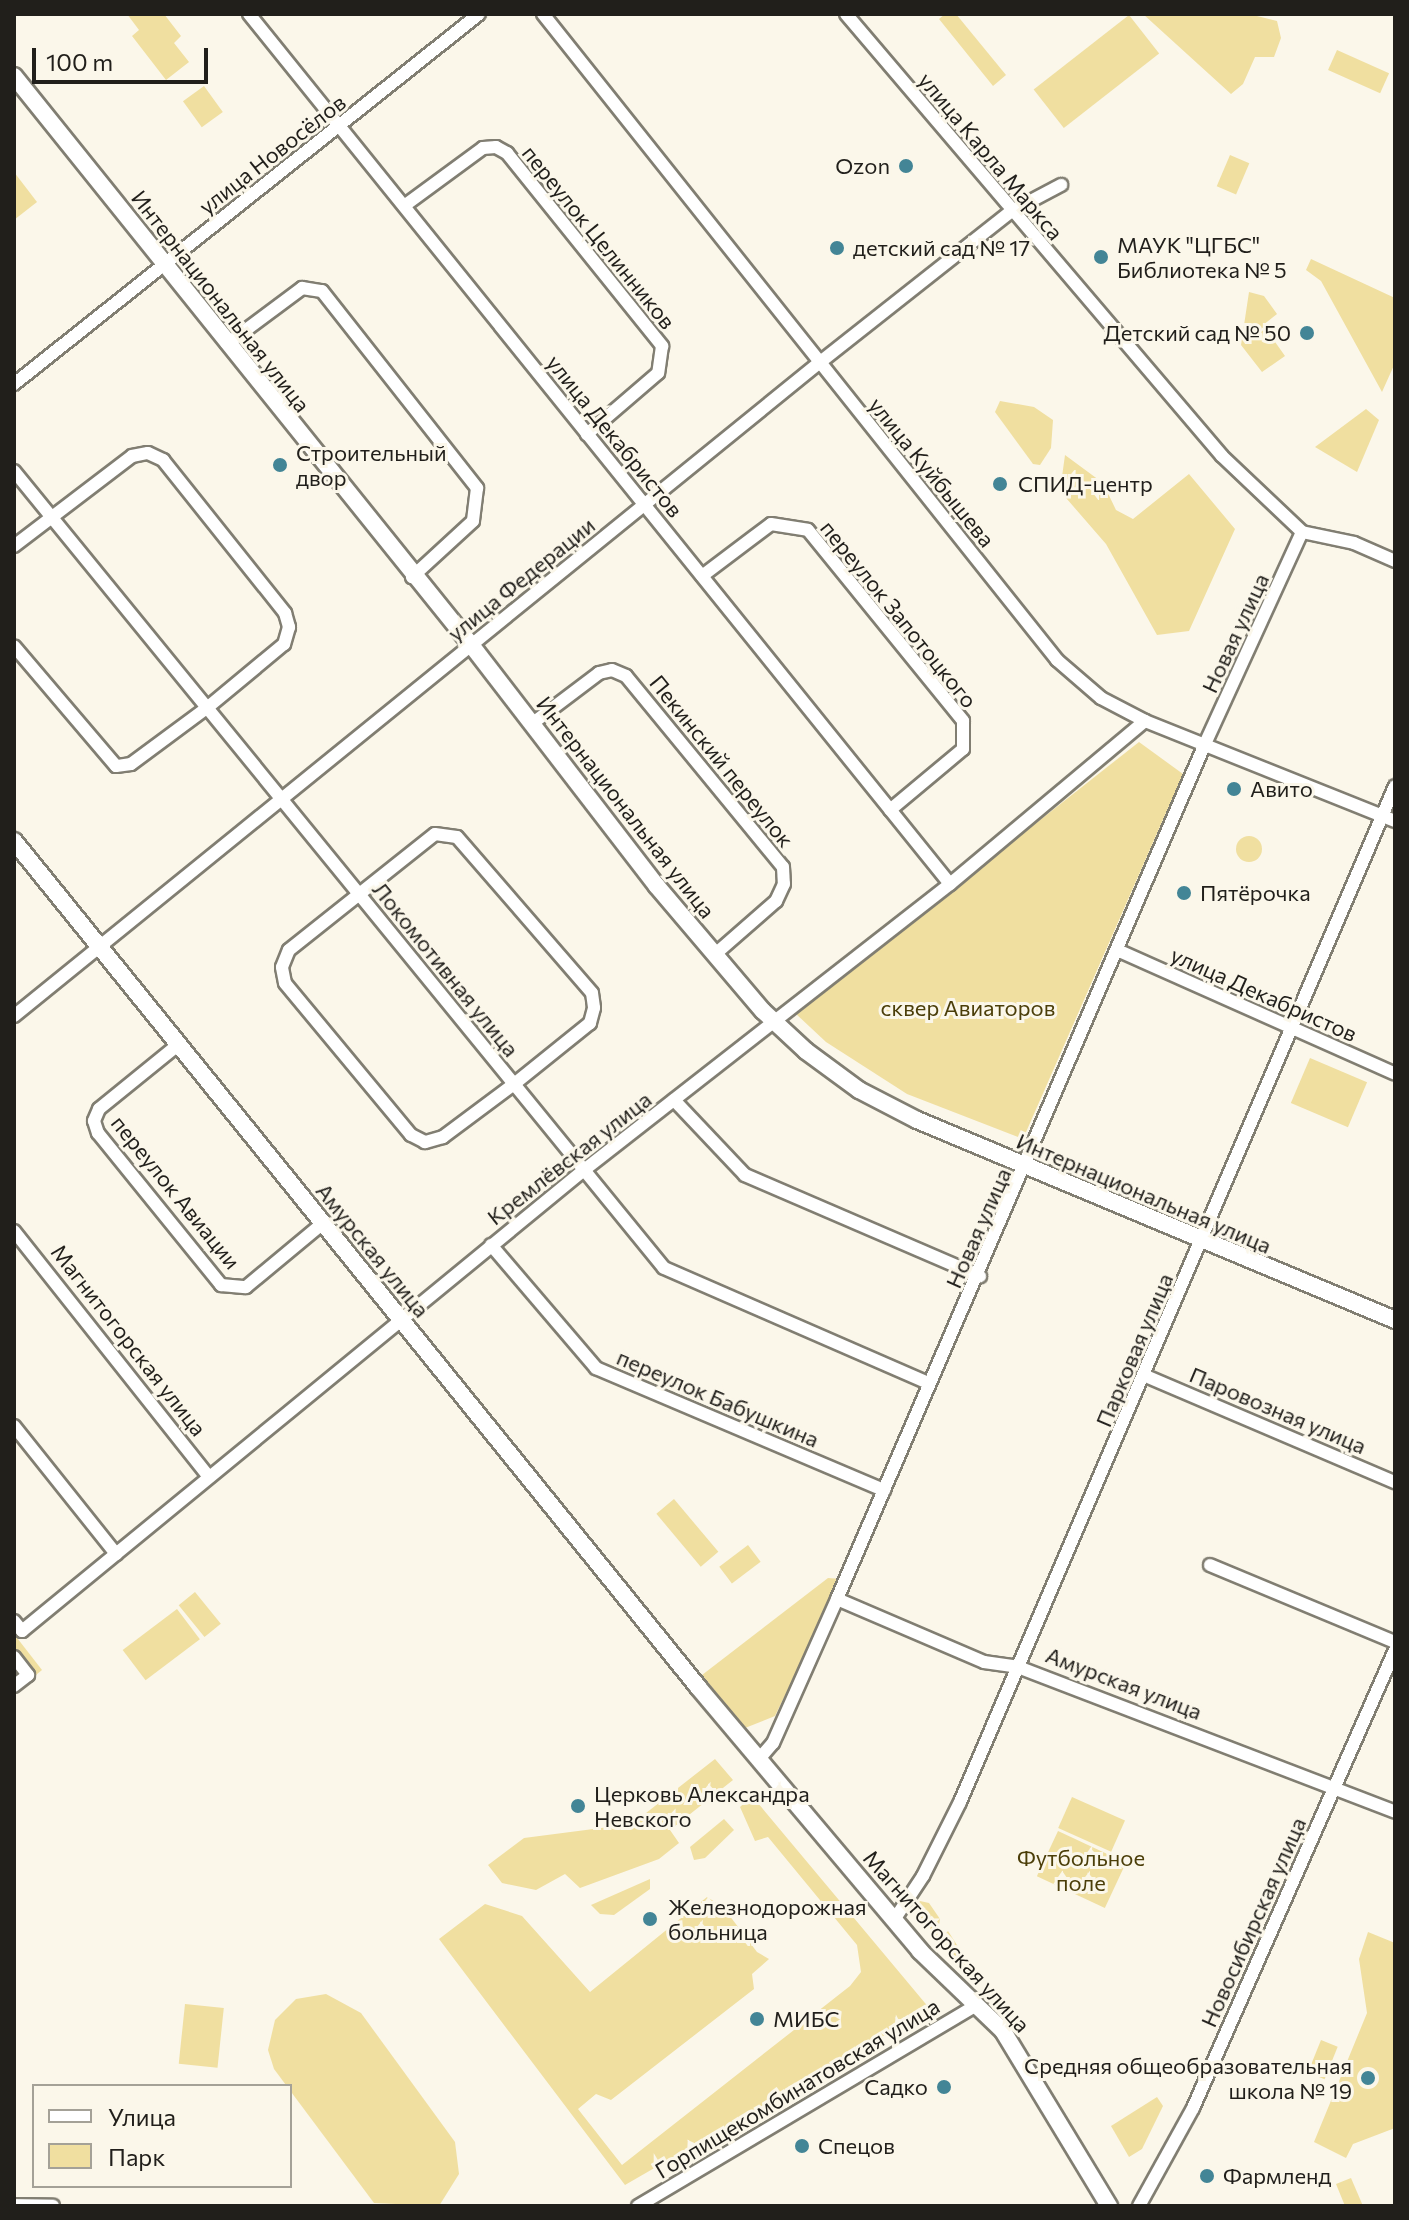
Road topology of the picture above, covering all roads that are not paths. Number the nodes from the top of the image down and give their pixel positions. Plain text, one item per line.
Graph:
1 (249, 14) edge
2 (479, 14) edge
3 (543, 14) edge
4 (846, 14) edge
5 (14, 76) edge
6 (339, 126) junction
7 (1061, 185) dead end
8 (404, 206) junction
9 (1010, 212) junction
10 (165, 264) junction
11 (227, 344) junction
12 (819, 363) junction
13 (14, 384) edge
14 (587, 434) junction
15 (14, 471) edge
16 (644, 504) junction
17 (51, 517) junction
18 (1302, 532) junction
19 (14, 546) edge
20 (1395, 561) edge
21 (702, 576) junction
22 (412, 577) junction
23 (14, 646) edge
24 (472, 646) junction
25 (208, 707) junction
26 (1145, 721) junction
27 (533, 723) junction
28 (1204, 746) junction
29 (1395, 786) edge
30 (280, 798) junction
31 (890, 810) junction
32 (1389, 818) edge
33 (14, 841) edge
34 (20, 859) edge
35 (950, 884) junction
36 (359, 895) junction
37 (102, 947) junction
38 (1117, 950) junction
39 (714, 955) junction
40 (14, 1016) edge
41 (774, 1022) junction
42 (1294, 1032) junction
43 (179, 1044) junction
44 (1395, 1074) edge
45 (514, 1084) junction
46 (674, 1100) junction
47 (1026, 1167) junction
48 (584, 1170) junction
49 (323, 1223) junction
50 (14, 1231) edge
51 (1200, 1242) junction
52 (491, 1245) junction
53 (980, 1276) junction
54 (1395, 1320) edge
55 (403, 1323) junction
56 (1146, 1376) junction
57 (929, 1383) junction
58 (14, 1426) edge
59 (209, 1477) junction
60 (1395, 1482) edge
61 (884, 1490) junction
62 (116, 1554) junction
63 (1210, 1565) dead end
64 (837, 1599) junction
65 (18, 1626) edge
66 (1395, 1642) edge
67 (1395, 1650) edge
68 (14, 1657) edge
69 (1018, 1667) junction
70 (14, 1686) edge
71 (698, 1687) joint
72 (759, 1759) junction
73 (1336, 1787) junction
74 (1395, 1812) edge
75 (894, 1920) junction
76 (976, 2005) junction
77 (14, 2205) edge
78 (53, 2206) edge
79 (638, 2206) edge
80 (1109, 2206) edge
81 (1139, 2206) edge

1 - 6 street, улица Декабристов
2 - 6 street, улица Новосёлов
3 - 12 street, улица Куйбышева
4 - 9 street, улица Карла Маркса
5 - 10 street, Интернациональная улица
6 - 8 street, улица Декабристов
6 - 10 street, улица Новосёлов
7 - 9 street, улица Федерации
8 - 14 street, улица Декабристов
8 - 14 street, переулок Целинников
9 - 12 street, улица Федерации
9 - 18 street, улица Карла Маркса
10 - 11 street, Интернациональная улица
10 - 13 street, улица Новосёлов
11 - 22 street, Интернациональная улица
11 - 22 street
12 - 16 street, улица Федерации
12 - 26 street, улица Куйбышева
14 - 16 street, улица Декабристов
15 - 17 street, Локомотивная улица
16 - 21 street, улица Декабристов
16 - 24 street, улица Федерации
17 - 19 street
17 - 25 street, Локомотивная улица
17 - 25 street
18 - 20 street
18 - 28 street, Новая улица
21 - 31 street, улица Декабристов
21 - 31 street, переулок Запотоцкого
22 - 24 street, Интернациональная улица
23 - 25 street
24 - 27 street, Интернациональная улица
24 - 30 street, улица Федерации
25 - 30 street, Локомотивная улица
26 - 28 street, улица Куйбышева
26 - 35 street, Кремлёвская улица
27 - 39 street, Интернациональная улица
27 - 39 street, Пекинский переулок
28 - 32 street, улица Куйбышева
28 - 38 street, Новая улица
29 - 32 street, Парковая улица
30 - 36 street, Локомотивная улица
30 - 37 street, улица Федерации
31 - 35 street, улица Декабристов
32 - 42 street, Парковая улица
33 - 34 street, Амурская улица
34 - 37 street, Амурская улица
35 - 41 street, Кремлёвская улица
36 - 45 street, Локомотивная улица
36 - 45 street
36 - 45 street
37 - 40 street, улица Федерации
37 - 43 street, Амурская улица
38 - 42 street, улица Декабристов
38 - 47 street, Новая улица
39 - 41 street, Интернациональная улица
41 - 46 street, Кремлёвская улица
41 - 47 street, Интернациональная улица
42 - 44 street, улица Декабристов
42 - 51 street, Парковая улица
43 - 49 street, Амурская улица
43 - 49 street, переулок Авиации
45 - 48 street, Локомотивная улица
46 - 48 street, Кремлёвская улица
46 - 53 street
47 - 51 street, Интернациональная улица
47 - 53 street, Новая улица
48 - 52 street, Кремлёвская улица
48 - 57 street, Локомотивная улица
49 - 55 street, Амурская улица
50 - 59 street, Магнитогорская улица
51 - 54 street, Интернациональная улица
51 - 56 street, Парковая улица
52 - 55 street, Кремлёвская улица
52 - 61 street, переулок Бабушкина
53 - 57 street, Новая улица
55 - 59 street, Кремлёвская улица
55 - 71 street, Амурская улица
56 - 60 street, Паровозная улица
56 - 69 street, Парковая улица
57 - 61 street, Новая улица
58 - 62 street
59 - 62 street, Кремлёвская улица
61 - 64 street, Новая улица
62 - 65 street, Кремлёвская улица
63 - 66 street
64 - 69 street, Амурская улица
64 - 72 street, Новая улица
67 - 73 street, Новосибирская улица
68 - 70 street
69 - 73 street, Амурская улица
69 - 75 street, Парковая улица
71 - 72 street, Магнитогорская улица
72 - 75 street, Магнитогорская улица
73 - 74 street, Амурская улица
73 - 81 street, Новосибирская улица
75 - 76 street, Магнитогорская улица
76 - 79 street, Горпищекомбинатовская улица
76 - 80 street, Магнитогорская улица
77 - 78 street

